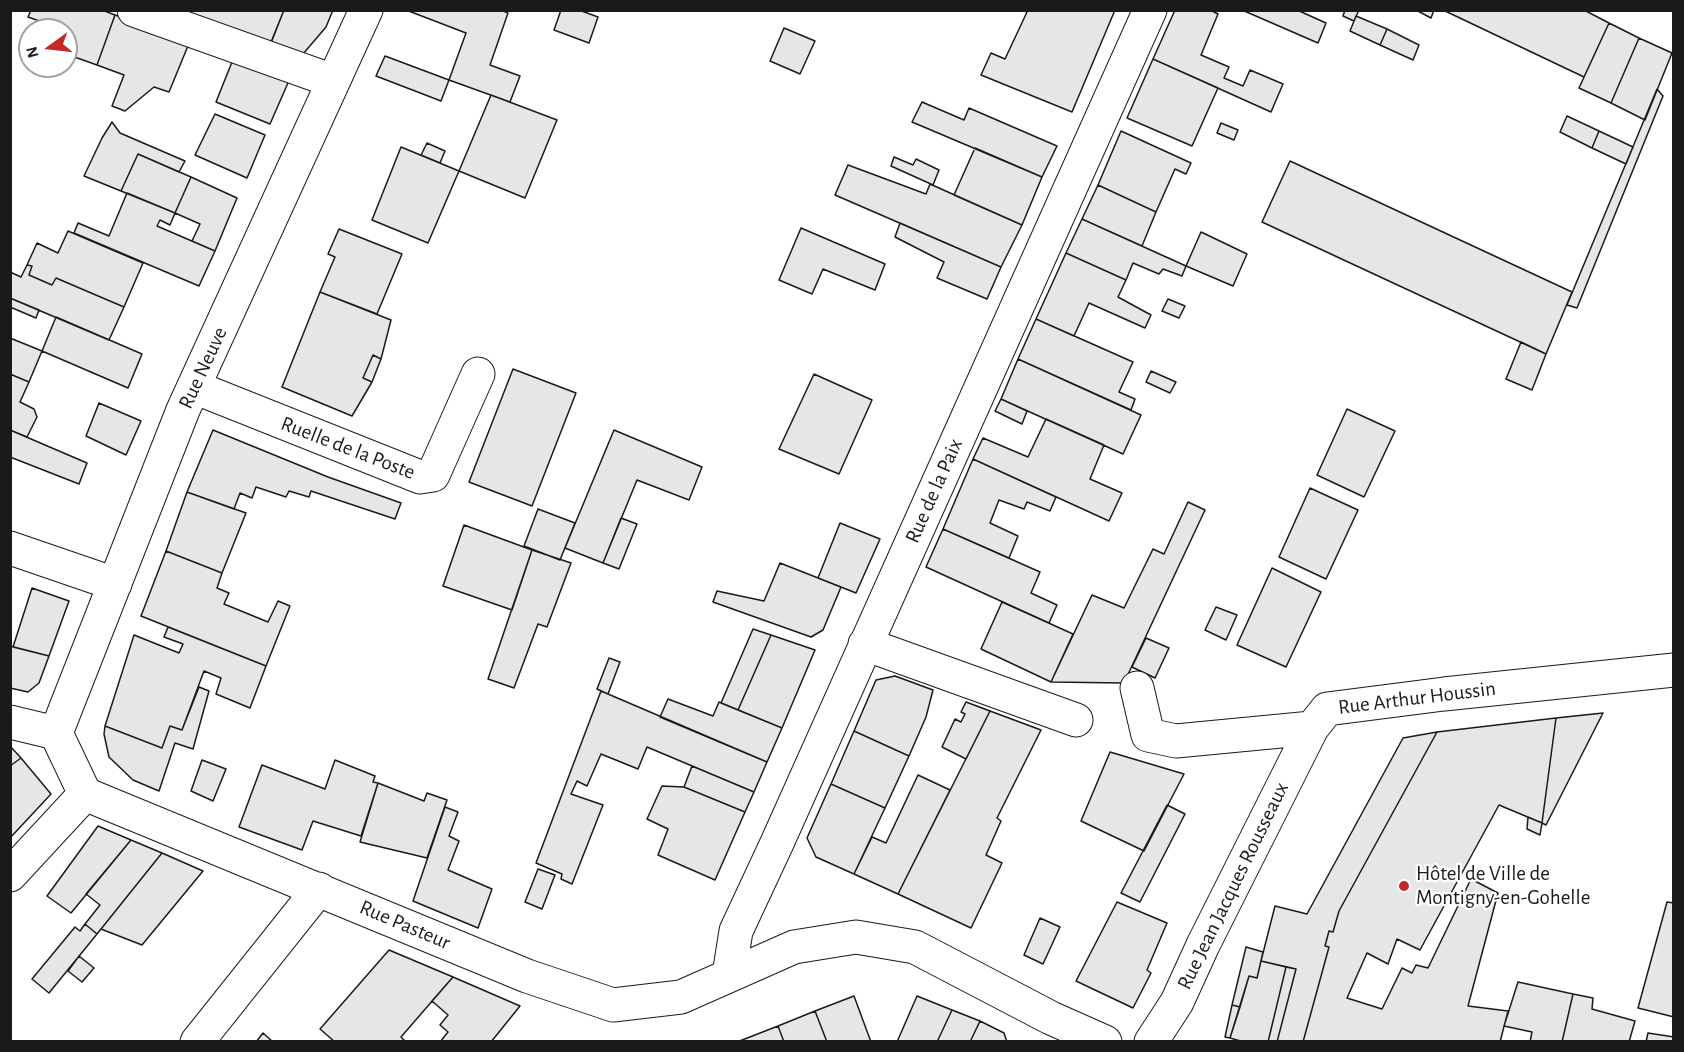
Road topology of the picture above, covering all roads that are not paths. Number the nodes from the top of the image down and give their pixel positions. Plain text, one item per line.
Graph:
1 (134, 10) edge
2 (366, 10) edge
3 (1150, 10) edge
4 (333, 81) junction
5 (478, 374) dead end
6 (194, 387) junction
7 (10, 548) edge
8 (115, 584) junction
9 (865, 644) junction
10 (1674, 670) edge
11 (1137, 688) dead end
12 (1076, 720) dead end
13 (10, 722) edge
14 (1312, 728) junction
15 (56, 733) junction
16 (85, 794) junction
17 (10, 875) edge
18 (319, 889) junction
19 (729, 975) junction
20 (1045, 1030) edge
21 (197, 1041) edge
22 (1105, 1041) edge
23 (1151, 1041) edge

1 - 4 street
2 - 4 street, Rue Neuve
3 - 9 street, Rue de la Paix
4 - 6 street, Rue Neuve
5 - 6 street, Ruelle de la Poste
6 - 8 street, Rue Neuve
7 - 8 street
8 - 15 street, Rue Neuve
9 - 12 street
9 - 19 street, Rue de la Paix
10 - 14 street, Rue Arthur Houssin
11 - 14 street, Rue Arthur Houssin
13 - 15 street
14 - 23 street, Rue Jean Jacques Rousseaux
15 - 16 street
16 - 17 street
16 - 18 street, Rue Pasteur
18 - 19 street, Rue Pasteur
18 - 21 street
19 - 20 street, Rue Pasteur
20 - 22 street, Rue Pasteur

